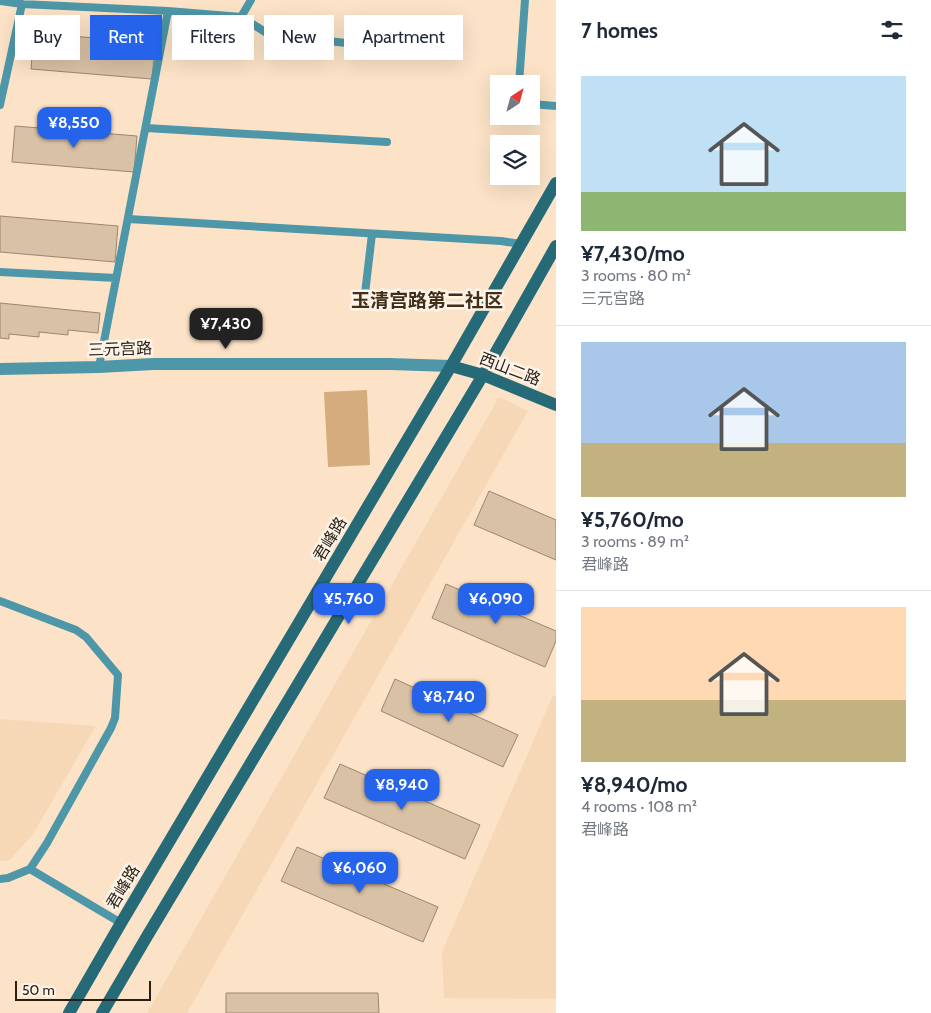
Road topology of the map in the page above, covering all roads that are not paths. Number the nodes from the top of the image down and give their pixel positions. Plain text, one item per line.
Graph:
1 (251, 0) edge
2 (525, 0) edge
3 (0, 1) edge
4 (65, 3) edge
5 (22, 4) junction
6 (168, 11) junction
7 (226, 15) edge
8 (242, 15) edge
9 (254, 25) edge
10 (344, 43) edge
11 (520, 75) edge
12 (0, 105) edge
13 (540, 105) edge
14 (556, 106) edge
15 (146, 128) junction
16 (387, 142) dead end
17 (556, 183) edge
18 (128, 219) junction
19 (372, 234) junction
20 (521, 244) junction
21 (556, 246) edge
22 (0, 272) edge
23 (116, 278) junction
24 (364, 302) dead end
25 (99, 366) junction
26 (451, 366) junction
27 (0, 369) edge
28 (482, 375) junction
29 (556, 405) edge
30 (0, 601) edge
31 (30, 869) junction
32 (0, 879) edge
33 (121, 923) junction
34 (116, 990) junction
35 (69, 1013) edge
36 (102, 1013) edge
37 (114, 1013) edge

1 - 8 lane
2 - 11 lane
3 - 5 lane
4 - 5 lane
4 - 6 lane
5 - 12 lane
6 - 7 lane
6 - 15 lane
9 - 10 lane
13 - 14 lane
15 - 16 lane
15 - 18 lane
17 - 20 main road, 君峰路
18 - 19 lane
18 - 23 lane
19 - 20 lane
19 - 24 lane
20 - 26 main road, 君峰路
21 - 28 main road
22 - 23 lane
23 - 25 lane
25 - 26 street, 三元宫路
25 - 27 street, 三元宫路
26 - 28 main road, 西山二路
26 - 33 main road, 君峰路
28 - 29 main road, 西山二路
28 - 34 main road
30 - 31 lane
31 - 32 lane
31 - 33 lane
33 - 35 main road, 君峰路
34 - 36 main road
34 - 37 main road

